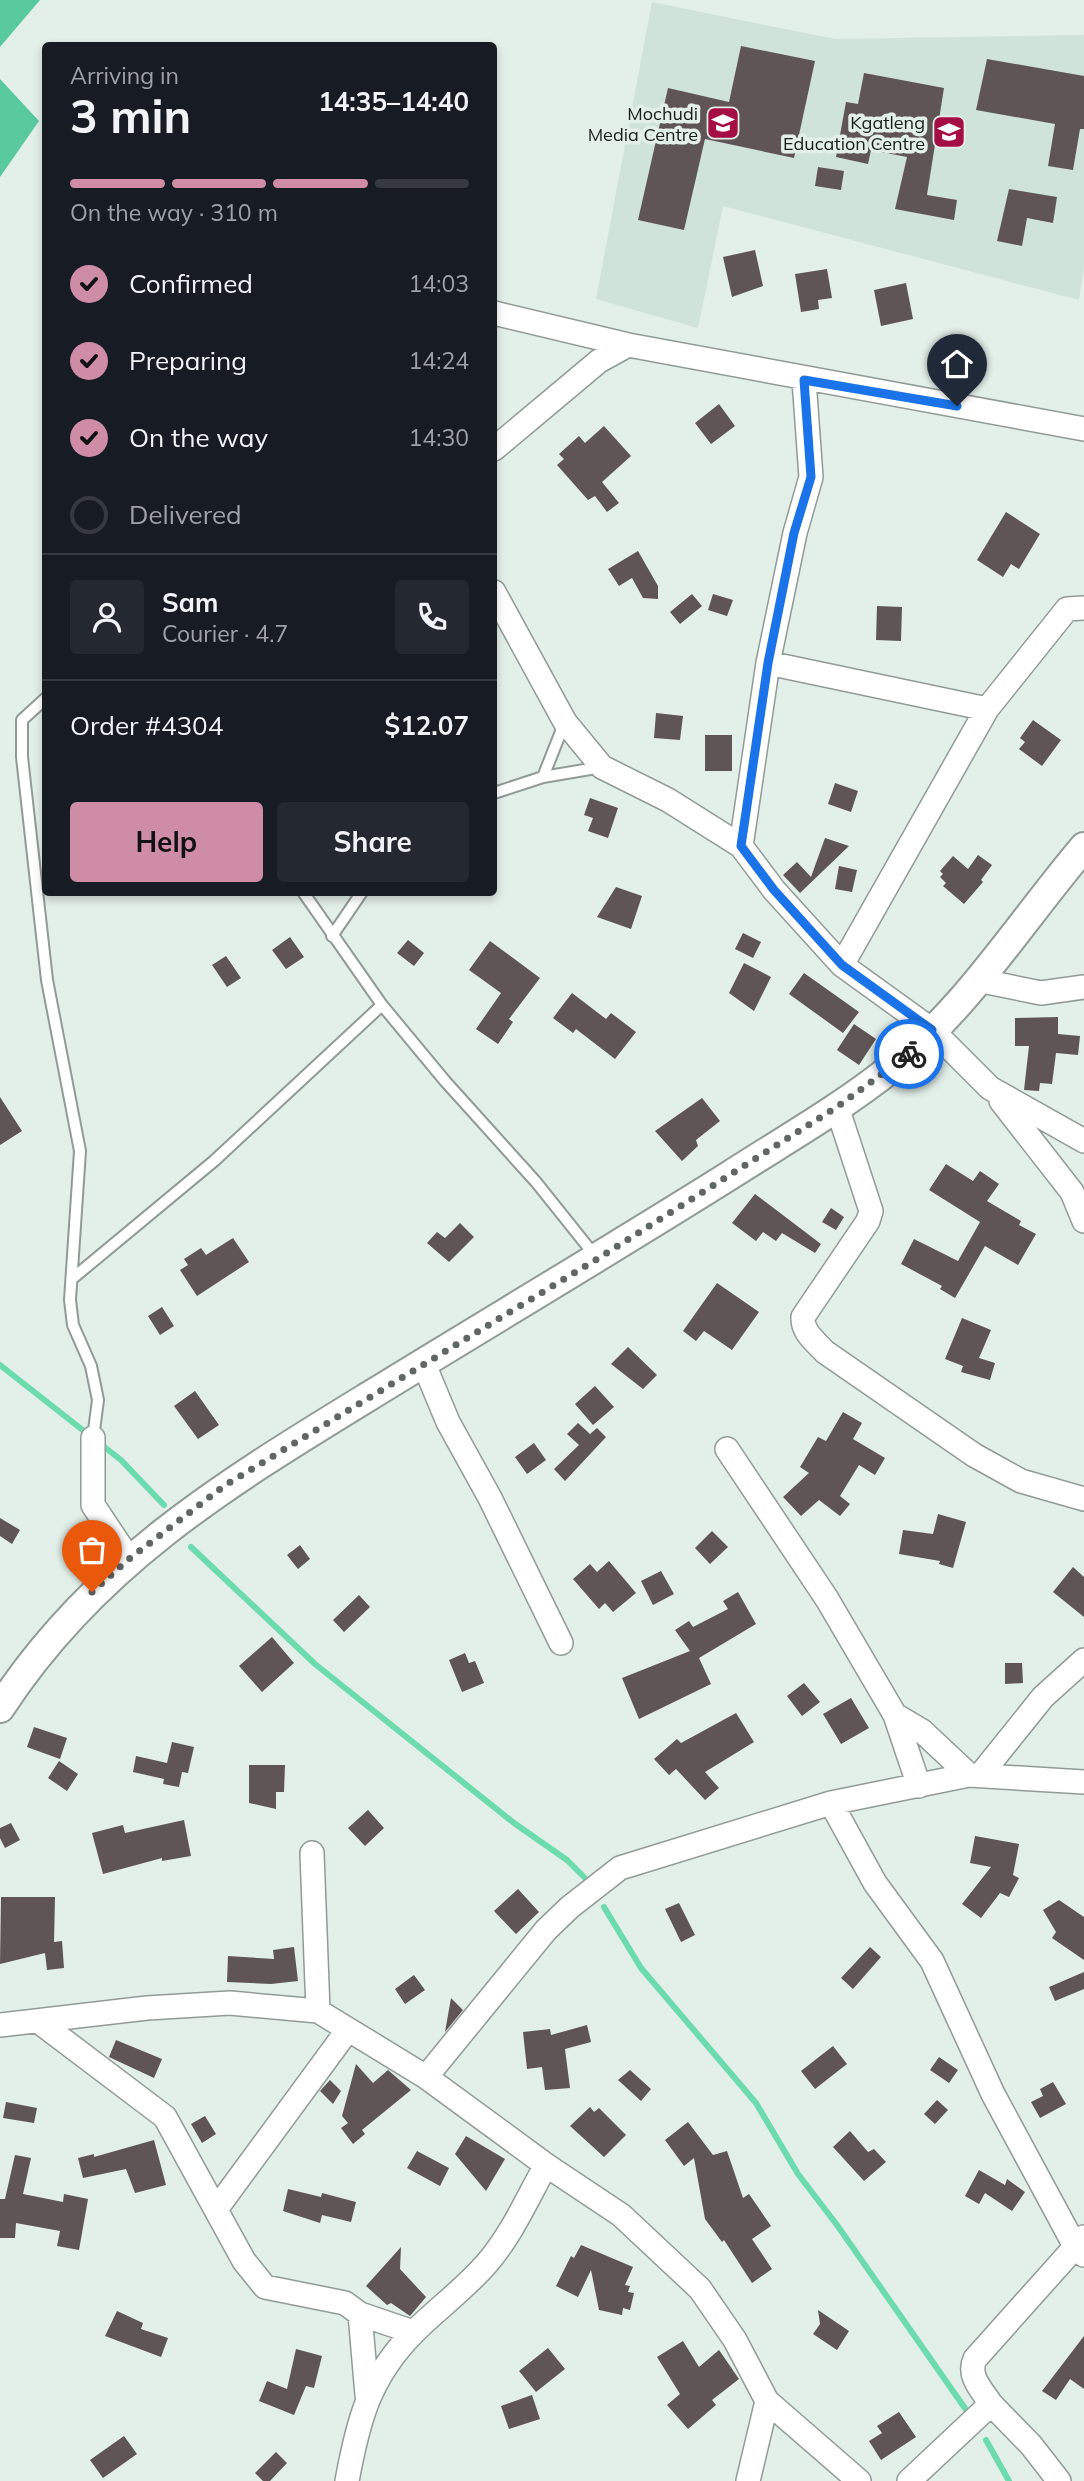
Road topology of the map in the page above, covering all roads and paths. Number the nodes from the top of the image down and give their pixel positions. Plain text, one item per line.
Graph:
1 (497, 314) edge
2 (628, 345) junction
3 (804, 380) junction
4 (1084, 429) edge
5 (497, 446) edge
6 (497, 597) edge
7 (1084, 608) edge
8 (768, 663) junction
9 (42, 702) edge
10 (987, 709) junction
11 (565, 722) junction
12 (602, 768) junction
13 (543, 777) junction
14 (497, 792) edge
15 (741, 846) junction
16 (1084, 847) edge
17 (40, 880) edge
18 (306, 896) edge
19 (359, 896) edge
20 (332, 936) junction
21 (842, 965) junction
22 (977, 980) junction
23 (1084, 987) edge
24 (382, 1005) junction
25 (932, 1030) junction
26 (990, 1088) junction
27 (837, 1107) junction
28 (1084, 1141) edge
29 (1084, 1221) edge
30 (597, 1259) junction
31 (73, 1278) junction
32 (423, 1362) junction
33 (93, 1438) joint
34 (727, 1449) dead end
35 (1084, 1499) edge
36 (129, 1559) junction
37 (561, 1643) dead end
38 (1084, 1660) edge
39 (0, 1708) edge
40 (895, 1715) junction
41 (975, 1774) junction
42 (1084, 1782) edge
43 (919, 1786) junction
44 (831, 1803) junction
45 (312, 1853) dead end
46 (317, 2011) junction
47 (38, 2021) junction
48 (0, 2025) edge
49 (347, 2031) junction
50 (426, 2077) junction
51 (546, 2165) junction
52 (217, 2208) junction
53 (1081, 2246) edge
54 (360, 2314) junction
55 (413, 2332) junction
56 (367, 2395) junction
57 (767, 2401) junction
58 (991, 2404) junction
59 (346, 2481) edge
60 (748, 2481) edge
61 (859, 2481) edge
62 (909, 2481) edge
63 (1059, 2481) edge

1 - 2 street
2 - 3 street
2 - 5 street
3 - 4 street
3 - 8 street
6 - 11 street
7 - 10 street
8 - 10 street
8 - 15 street
9 - 17 lane
10 - 21 street
11 - 12 street
11 - 13 lane
12 - 13 lane
12 - 15 street
13 - 14 lane
15 - 21 street
16 - 22 street
17 - 31 lane
18 - 20 lane
19 - 20 lane
20 - 24 lane
21 - 25 street
22 - 23 street
22 - 25 street
24 - 30 lane
24 - 31 lane
25 - 26 street
25 - 27 street
26 - 28 street
26 - 29 street
27 - 30 street
27 - 35 street
30 - 32 street
31 - 33 lane
32 - 36 street
32 - 37 street
33 - 36 street
34 - 40 street
36 - 39 street
38 - 41 street
40 - 41 street
40 - 43 street
41 - 42 street
41 - 43 street
43 - 44 street
44 - 50 street
44 - 53 street
45 - 46 street
46 - 47 street
46 - 49 street
47 - 48 street
47 - 52 street
49 - 50 street
49 - 52 street
50 - 51 street
51 - 55 street
51 - 57 street
52 - 54 street
53 - 58 street
54 - 55 street
54 - 56 street
55 - 56 street
56 - 59 street
57 - 60 street
57 - 61 street
58 - 62 street
58 - 63 street

